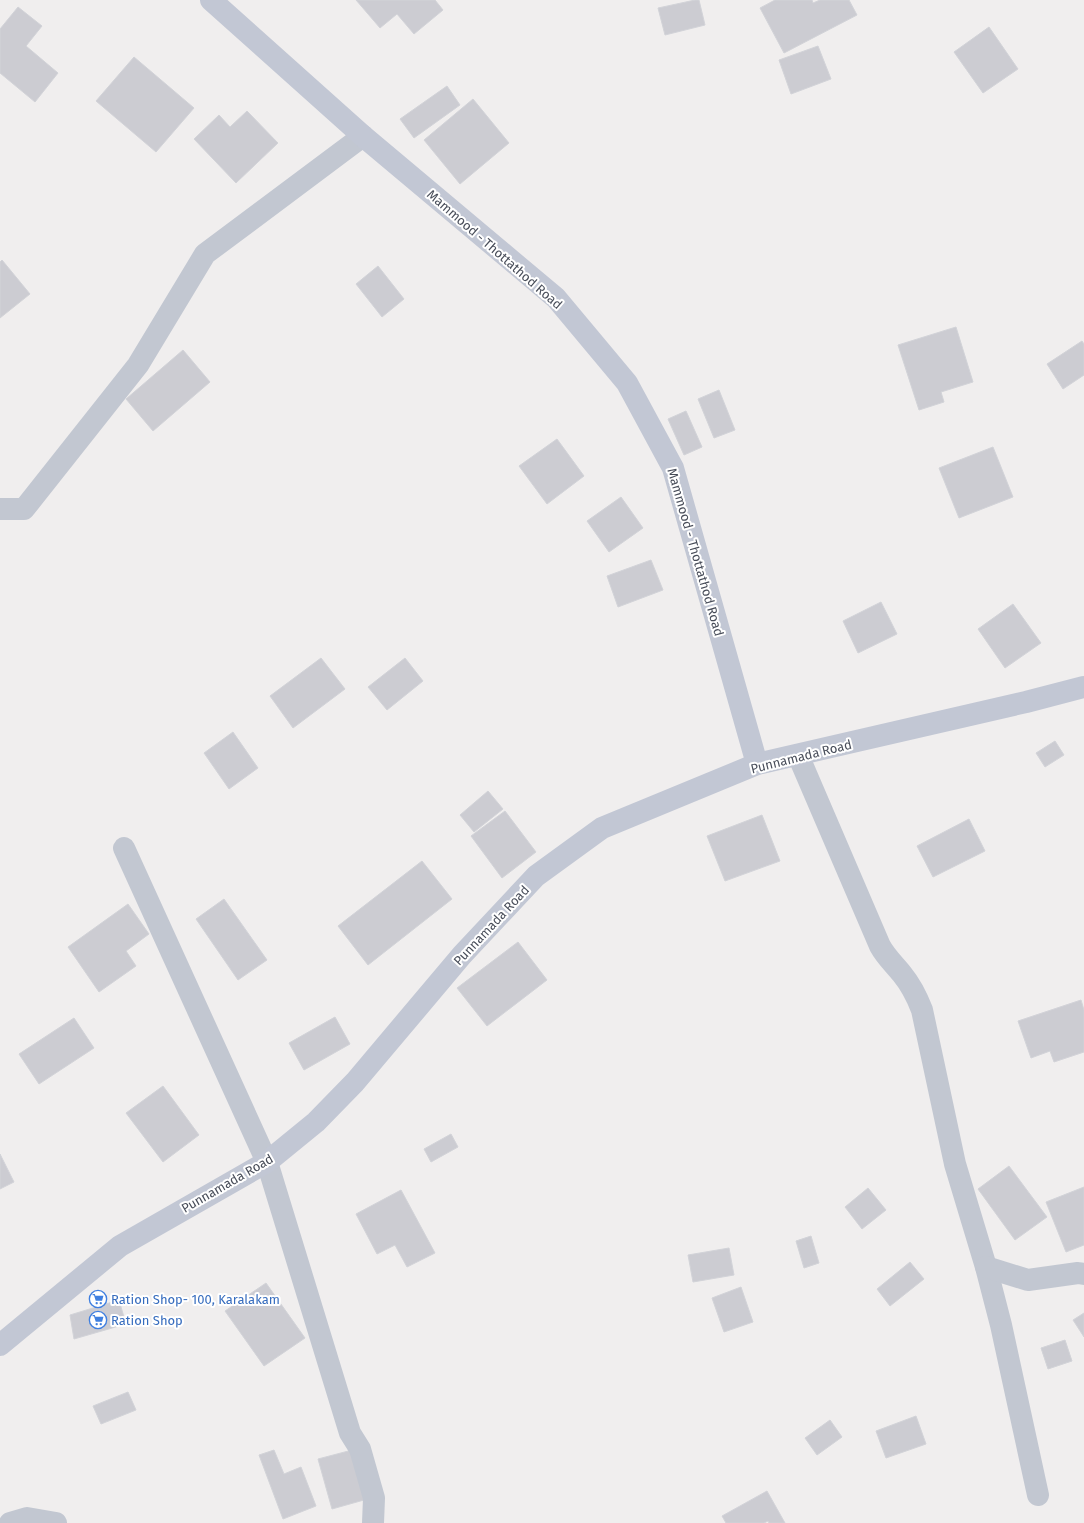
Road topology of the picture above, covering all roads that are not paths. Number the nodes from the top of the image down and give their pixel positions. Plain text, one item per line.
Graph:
1 (211, 0) edge
2 (363, 136) junction
3 (0, 509) edge
4 (1084, 687) edge
5 (798, 755) junction
6 (757, 764) junction
7 (124, 848) dead end
8 (267, 1162) junction
9 (986, 1267) junction
10 (1082, 1273) edge
11 (0, 1345) edge
12 (1038, 1495) dead end
13 (10, 1523) edge
14 (56, 1523) edge
15 (373, 1523) edge

1 - 2 main road, Mammood - Thottathod Road
2 - 3 street
2 - 6 main road, Mammood - Thottathod Road
4 - 5 main road, Punnamada Road
5 - 6 main road, Punnamada Road
5 - 9 street
6 - 8 main road, Punnamada Road
7 - 8 street
8 - 11 main road, Punnamada Road
8 - 15 street
9 - 10 street
9 - 12 street
13 - 14 street

